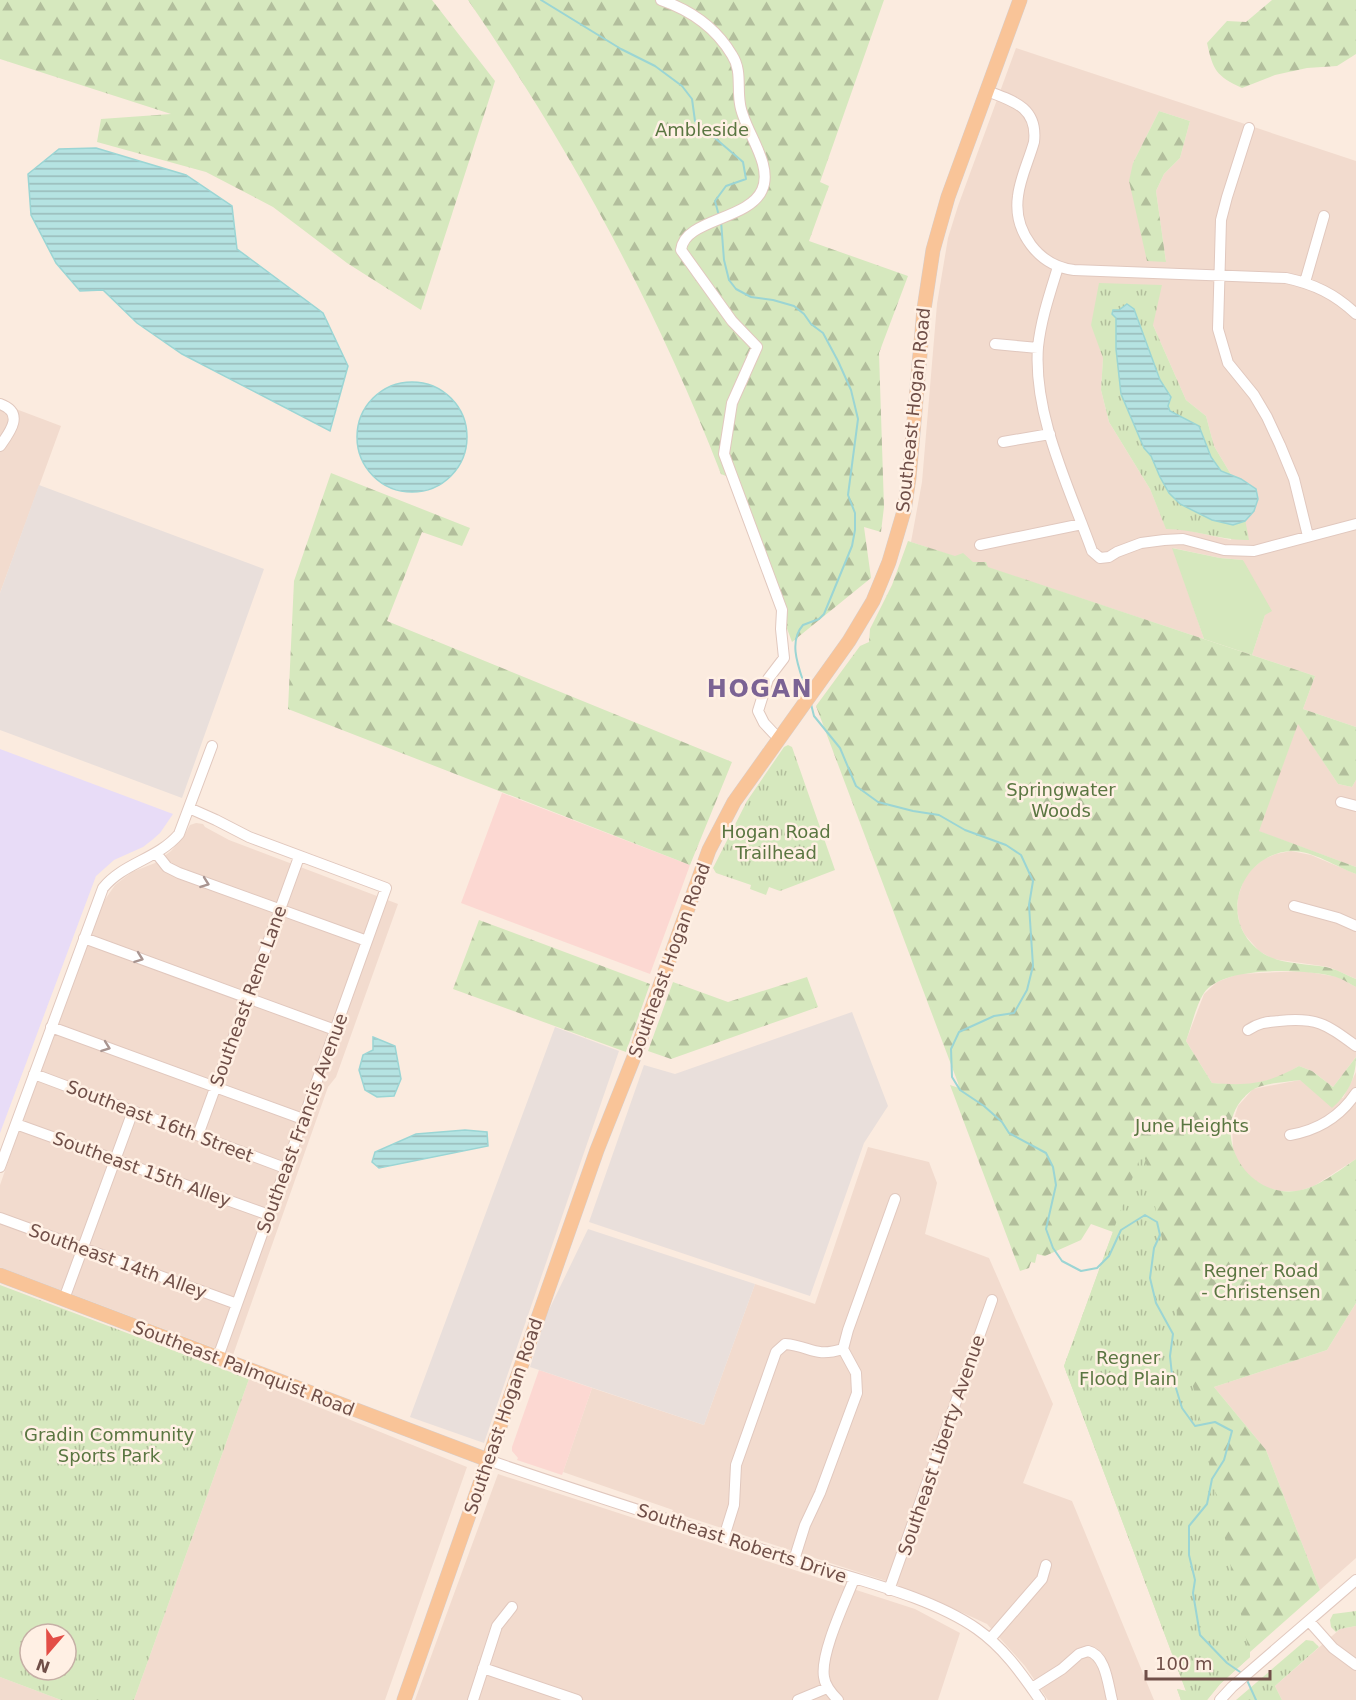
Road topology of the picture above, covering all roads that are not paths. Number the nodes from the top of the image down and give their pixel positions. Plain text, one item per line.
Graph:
1 (661, 0) edge
2 (1020, 0) edge
3 (987, 91) junction
4 (1249, 128) dead end
5 (1324, 216) dead end
6 (1058, 267) junction
7 (1219, 275) junction
8 (1305, 282) junction
9 (1356, 314) edge
10 (994, 344) dead end
11 (1038, 348) junction
12 (0, 404) edge
13 (1050, 434) junction
14 (1003, 442) dead end
15 (0, 446) edge
16 (1082, 524) junction
17 (1356, 524) edge
18 (1308, 536) junction
19 (980, 545) dead end
20 (779, 739) junction
21 (212, 746) dead end
22 (1341, 802) dead end
23 (1356, 806) edge
24 (189, 808) junction
25 (156, 854) junction
26 (299, 857) junction
27 (1294, 906) dead end
28 (280, 910) junction
29 (1356, 926) edge
30 (84, 938) junction
31 (367, 941) junction
32 (248, 998) junction
33 (51, 1027) junction
34 (335, 1030) junction
35 (1248, 1030) dead end
36 (1356, 1046) edge
37 (34, 1074) junction
38 (215, 1087) junction
39 (1356, 1093) edge
40 (133, 1111) junction
41 (303, 1119) junction
42 (16, 1124) junction
43 (198, 1135) junction
44 (1290, 1135) dead end
45 (115, 1159) junction
46 (0, 1167) edge
47 (285, 1168) junction
48 (895, 1199) dead end
49 (268, 1215) junction
50 (0, 1218) edge
51 (83, 1248) junction
52 (0, 1275) edge
53 (64, 1299) junction
54 (992, 1300) dead end
55 (237, 1304) junction
56 (843, 1349) junction
57 (218, 1357) junction
58 (488, 1460) junction
59 (724, 1537) junction
60 (794, 1560) junction
61 (1046, 1565) dead end
62 (854, 1579) junction
63 (1356, 1580) edge
64 (889, 1590) junction
65 (512, 1607) dead end
66 (1309, 1621) junction
67 (990, 1639) junction
68 (1356, 1665) edge
69 (483, 1668) junction
70 (827, 1688) junction
71 (1032, 1688) junction
72 (404, 1700) edge
73 (473, 1700) edge
74 (577, 1700) edge
75 (798, 1700) edge
76 (838, 1700) edge
77 (1040, 1700) edge
78 (1112, 1700) edge
79 (1220, 1700) edge

1 - 20 street
2 - 3 main road, Southeast Hogan Road
3 - 6 street
3 - 20 main road, Southeast Hogan Road
4 - 7 street
5 - 8 street
6 - 7 street
6 - 11 street
7 - 8 street
7 - 18 street
8 - 9 street
10 - 11 street
11 - 13 street
12 - 15 street
13 - 14 street
13 - 16 street
16 - 18 street
16 - 19 street
17 - 18 street
20 - 58 main road, Southeast Hogan Road
21 - 24 street
22 - 23 street
24 - 25 street
24 - 26 street
25 -> 28 street
25 - 30 street
26 - 28 street, Southeast Rene Lane
26 - 31 street, Southeast Francis Avenue
27 - 29 street
28 - 31 street
28 - 32 street, Southeast Rene Lane
30 -> 32 street
30 - 33 street
31 - 34 street, Southeast Francis Avenue
32 - 34 street
32 - 38 street, Southeast Rene Lane
33 - 37 street
33 -> 38 street
34 - 41 street, Southeast Francis Avenue
35 - 36 street
37 - 40 street, Southeast 16th Street
37 - 42 street
38 - 41 street
38 - 43 street, Southeast Rene Lane
39 - 44 street
40 - 43 street, Southeast 16th Street
40 - 45 street
41 - 47 street, Southeast Francis Avenue
42 - 45 street, Southeast 15th Alley
42 - 46 street
43 - 47 street, Southeast 16th Street
45 - 49 street, Southeast 15th Alley
45 - 51 street
47 - 49 street, Southeast Francis Avenue
48 - 56 street
49 - 55 street, Southeast Francis Avenue
50 - 51 street, Southeast 14th Alley
51 - 53 street
51 - 55 street, Southeast 14th Alley
52 - 53 main road, Southeast Palmquist Road
53 - 57 main road, Southeast Palmquist Road
54 - 64 street, Southeast Liberty Avenue
55 - 57 street, Southeast Francis Avenue
56 - 59 street
56 - 60 street
57 - 58 main road, Southeast Palmquist Road
58 - 59 street, Southeast Roberts Drive
58 - 72 main road, Southeast Hogan Road
59 - 60 street, Southeast Roberts Drive
60 - 62 street, Southeast Roberts Drive
61 - 67 street
62 - 64 street, Southeast Roberts Drive
62 - 70 street
63 - 66 street
64 - 67 street, Southeast Roberts Drive
65 - 69 street
66 - 68 street
66 - 79 street
67 - 71 street, Southeast Roberts Drive
69 - 73 street
69 - 74 street
70 - 75 street
70 - 76 street
71 - 77 street, Southeast Roberts Drive
71 - 78 street

